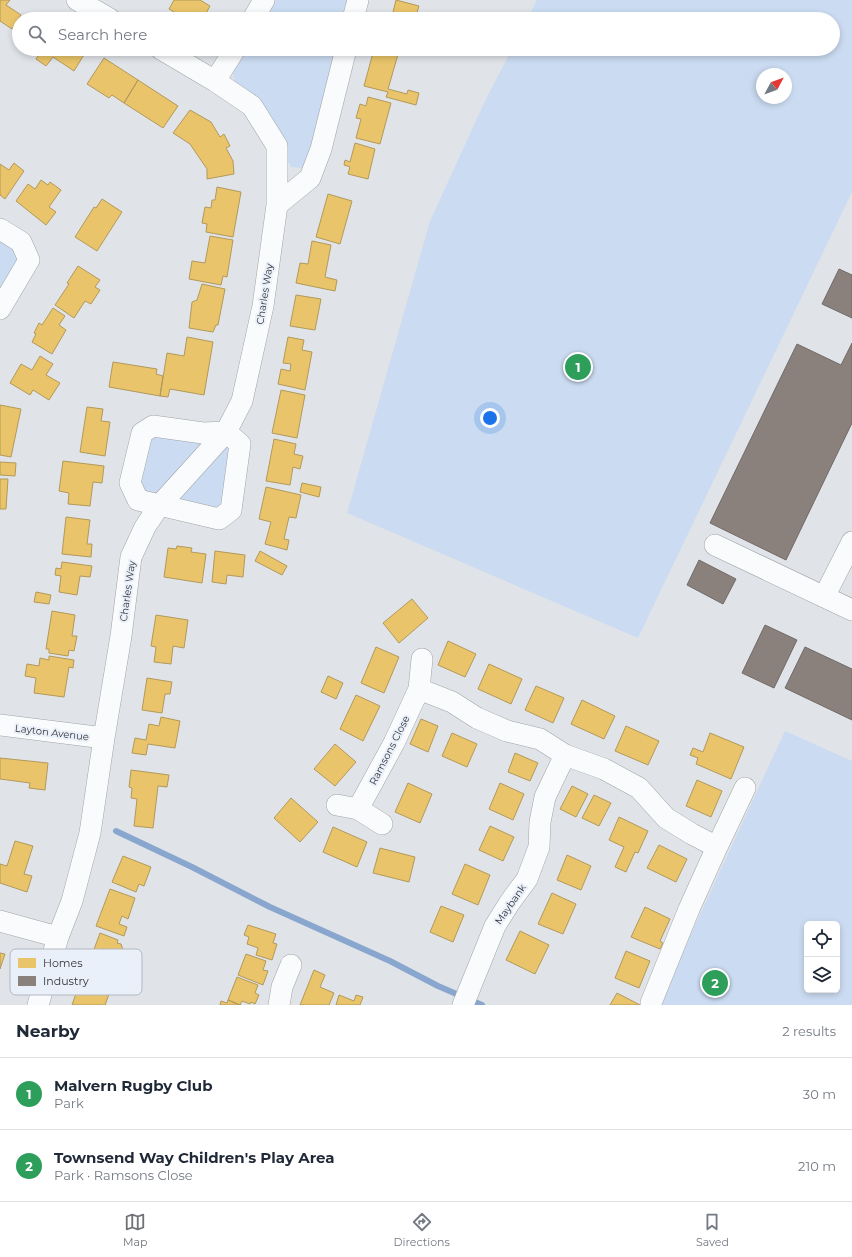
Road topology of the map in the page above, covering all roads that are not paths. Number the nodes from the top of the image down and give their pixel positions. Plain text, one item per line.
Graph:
1 (77, 0) edge
2 (264, 0) edge
3 (358, 0) edge
4 (98, 12) edge
5 (257, 12) edge
6 (355, 12) edge
7 (173, 56) edge
8 (231, 56) edge
9 (344, 56) edge
10 (215, 81) junction
11 (277, 205) junction
12 (0, 229) edge
13 (0, 309) edge
14 (226, 432) junction
15 (159, 506) junction
16 (852, 542) edge
17 (715, 545) dead end
18 (824, 597) junction
19 (852, 610) edge
20 (422, 659) dead end
21 (419, 689) junction
22 (0, 725) edge
23 (104, 738) junction
24 (565, 755) junction
25 (745, 788) dead end
26 (337, 805) dead end
27 (358, 809) junction
28 (382, 824) dead end
29 (717, 847) junction
30 (0, 921) edge
31 (58, 937) junction
32 (54, 949) edge
33 (291, 965) dead end
34 (41, 995) edge
35 (466, 999) edge
36 (650, 1003) dead end
37 (38, 1005) edge
38 (279, 1005) edge

1 - 4 street
2 - 5 street
3 - 6 street
7 - 10 street, Charles Way
8 - 10 street
9 - 11 street
10 - 11 street, Charles Way
11 - 14 street, Charles Way
12 - 13 street
14 - 15 street, Charles Way
14 - 15 street
14 - 15 street
15 - 23 street, Charles Way
16 - 18 street
17 - 18 street
18 - 19 street
20 - 21 street, Ramsons Close
21 - 24 street
21 - 27 street, Ramsons Close
22 - 23 street, Layton Avenue
23 - 31 street, Charles Way
24 - 29 street
24 - 35 street, Maybank
25 - 29 street
26 - 27 street
27 - 28 street
29 - 36 street
30 - 31 street
31 - 32 street, Charles Way
33 - 38 street
34 - 37 street, Charles Way

